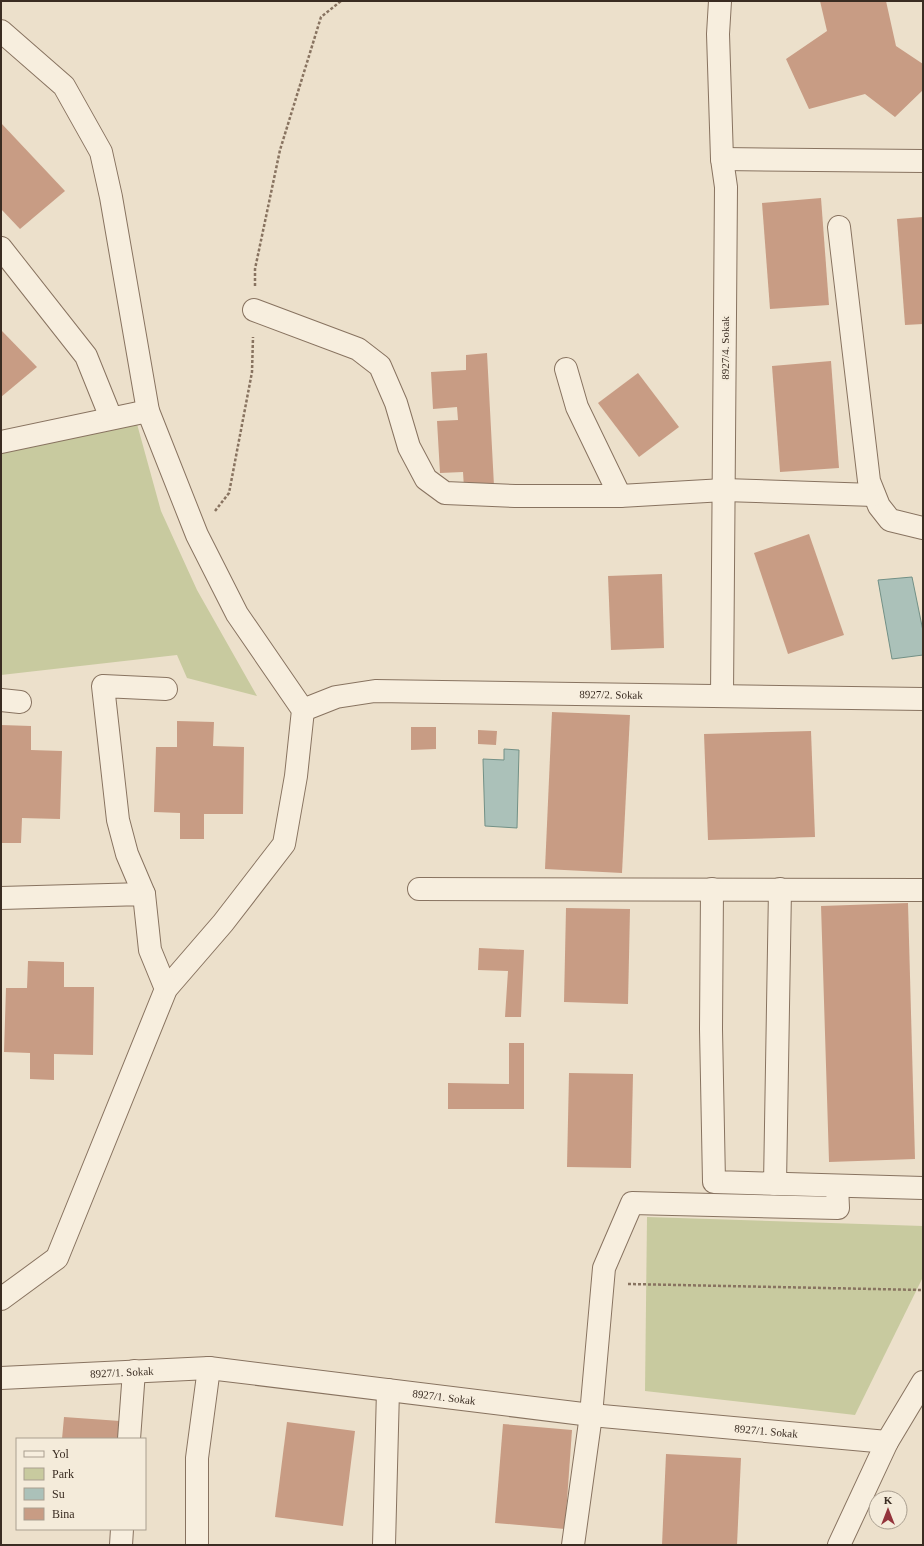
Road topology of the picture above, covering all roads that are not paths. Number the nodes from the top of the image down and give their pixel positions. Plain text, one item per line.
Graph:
1 (720, 1) edge
2 (1, 32) edge
3 (722, 159) junction
4 (923, 160) edge
5 (839, 227) dead end
6 (1, 248) edge
7 (254, 310) road end
8 (566, 369) dead end
9 (148, 410) junction
10 (111, 418) junction
11 (1, 442) edge
12 (724, 490) junction
13 (874, 495) junction
14 (620, 496) junction
15 (923, 528) edge
16 (166, 689) dead end
17 (722, 695) junction
18 (923, 699) edge
19 (303, 710) junction
20 (419, 889) dead end
21 (712, 889) junction
22 (780, 889) junction
23 (923, 890) edge
24 (144, 894) junction
25 (1, 898) edge
26 (166, 989) junction
27 (775, 1184) junction
28 (837, 1186) junction
29 (923, 1188) edge
30 (1, 1299) edge
31 (209, 1368) junction
32 (134, 1371) junction
33 (1, 1378) edge
34 (923, 1382) edge
35 (388, 1390) junction
36 (591, 1414) junction
37 (129, 1438) edge
38 (887, 1442) junction
39 (122, 1530) edge
40 (121, 1545) edge
41 (197, 1545) edge
42 (384, 1545) edge
43 (573, 1545) edge
44 (839, 1545) edge

1 - 3 street, 8927/4. Sokak
2 - 9 street
3 - 4 street
3 - 12 street, 8927/4. Sokak
5 - 13 street
6 - 10 street
7 - 14 street
8 - 14 street
9 - 10 street
9 - 19 street
10 - 11 street
12 - 13 street
12 - 14 street
12 - 17 street, 8927/4. Sokak
13 - 15 street
16 - 24 street
17 - 18 street, 8927/2. Sokak
17 - 19 street, 8927/2. Sokak
19 - 26 street
20 - 21 street
21 - 22 street
21 - 27 street
22 - 23 street
22 - 27 street
24 - 25 street
24 - 26 street
26 - 30 street
27 - 28 street
28 - 29 street
28 - 36 street
31 - 32 street, 8927/1. Sokak
31 - 35 street, 8927/1. Sokak
31 - 41 street
32 - 33 street, 8927/1. Sokak
32 - 37 street
34 - 38 street
35 - 36 street, 8927/1. Sokak
35 - 42 street
36 - 38 street, 8927/1. Sokak
36 - 43 street
38 - 44 street
39 - 40 street

